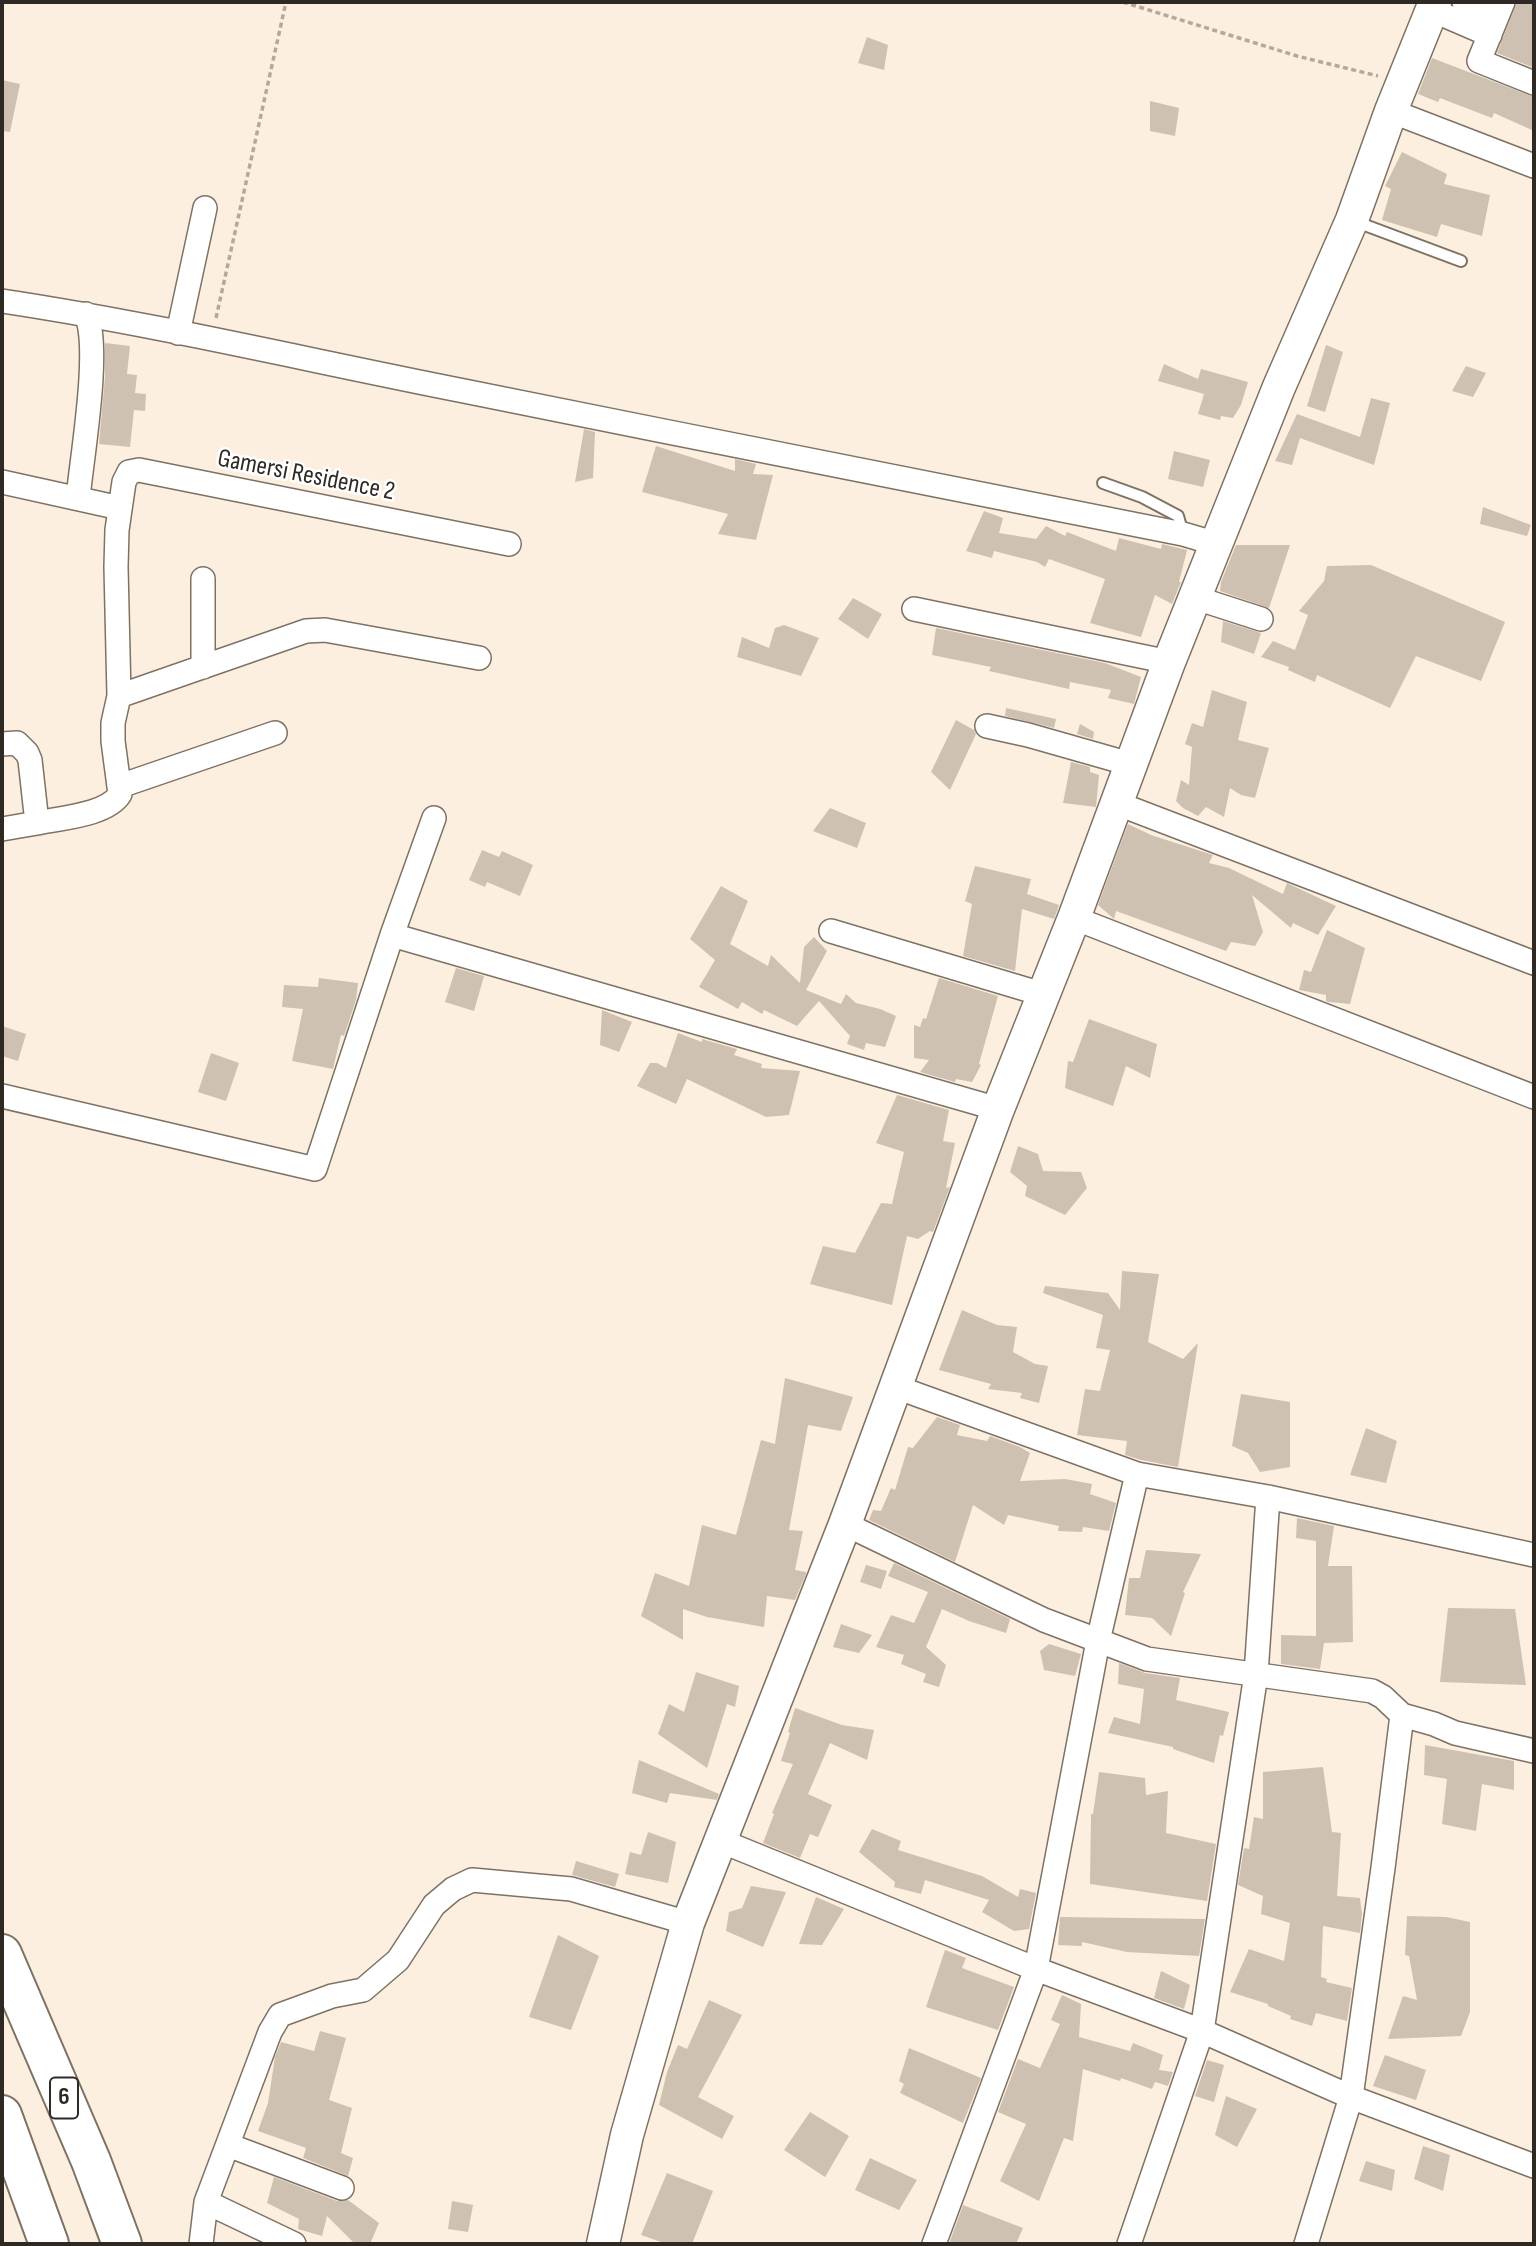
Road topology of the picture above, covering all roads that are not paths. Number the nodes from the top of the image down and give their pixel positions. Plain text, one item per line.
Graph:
1 (1464, 2) edge
2 (1433, 6) edge
3 (1497, 18) edge
4 (1534, 83) edge
5 (1391, 111) junction
6 (1534, 166) edge
7 (205, 208) dead end
8 (1352, 220) junction
9 (1461, 261) dead end
10 (2, 301) edge
11 (86, 314) junction
12 (178, 333) junction
13 (2, 482) edge
14 (1102, 483) dead end
15 (78, 498) junction
16 (120, 508) junction
17 (1182, 534) junction
18 (509, 544) dead end
19 (1217, 544) junction
20 (203, 579) dead end
21 (1196, 598) junction
22 (914, 609) dead end
23 (1261, 619) dead end
24 (479, 658) dead end
25 (1169, 662) junction
26 (203, 667) junction
27 (119, 696) junction
28 (987, 726) dead end
29 (275, 733) dead end
30 (2, 744) edge
31 (1130, 764) junction
32 (120, 786) junction
33 (1115, 803) junction
34 (434, 818) dead end
35 (37, 823) junction
36 (2, 830) edge
37 (1074, 918) junction
38 (831, 931) dead end
39 (392, 934) junction
40 (1534, 963) edge
41 (1045, 995) junction
42 (2, 1096) edge
43 (1534, 1097) edge
44 (998, 1109) junction
45 (897, 1387) junction
46 (1137, 1474) junction
47 (1268, 1497) junction
48 (845, 1524) junction
49 (1534, 1555) edge
50 (1098, 1641) junction
51 (1256, 1674) junction
52 (1402, 1714) junction
53 (1534, 1751) edge
54 (721, 1841) junction
55 (688, 1923) junction
56 (2, 1954) edge
57 (1036, 1969) junction
58 (1202, 2031) junction
59 (1351, 2097) junction
60 (2, 2115) edge
61 (228, 2145) junction
62 (1534, 2166) edge
63 (342, 2188) dead end
64 (206, 2202) junction
65 (49, 2244) edge
66 (122, 2244) edge
67 (201, 2244) edge
68 (294, 2244) edge
69 (603, 2244) edge
70 (934, 2244) edge
71 (1129, 2244) edge
72 (1306, 2244) edge

1 - 3 street
2 - 3 street
2 - 5 street
3 - 4 street
5 - 6 street
5 - 8 street
7 - 12 street
8 - 9 lane
8 - 19 street
10 - 11 street
11 - 12 street
11 - 15 street
12 - 17 street
13 - 15 street
14 - 17 lane
15 - 16 street
16 - 18 street, Gamersi Residence 2
16 - 27 street, Gamersi Residence 2
17 - 19 street
19 - 21 street
20 - 26 street
21 - 23 street
21 - 25 street
22 - 25 street
24 - 26 street
25 - 31 street
26 - 27 street
27 - 32 street, Gamersi Residence 2
28 - 31 street
29 - 32 street
30 - 35 street
31 - 33 street
32 - 35 street
33 - 37 street
33 - 40 street
34 - 39 street
35 - 36 street
37 - 41 street
37 - 43 street
38 - 41 street
39 - 42 street
39 - 44 street
41 - 44 street
44 - 45 street
45 - 46 street
45 - 48 street
46 - 47 street
46 - 50 street
47 - 49 street
47 - 51 street
48 - 50 street
48 - 54 street
50 - 51 street
50 - 57 street
51 - 52 street
51 - 58 street
52 - 53 street
52 - 59 street
54 - 55 street
54 - 57 street
55 - 61 street
55 - 69 street
56 - 66 highway, 6
57 - 58 street
57 - 70 street
58 - 59 street
58 - 71 street
59 - 62 street
59 - 72 street
60 - 65 highway
61 - 63 street
61 - 64 street
64 - 67 street
64 - 68 street

